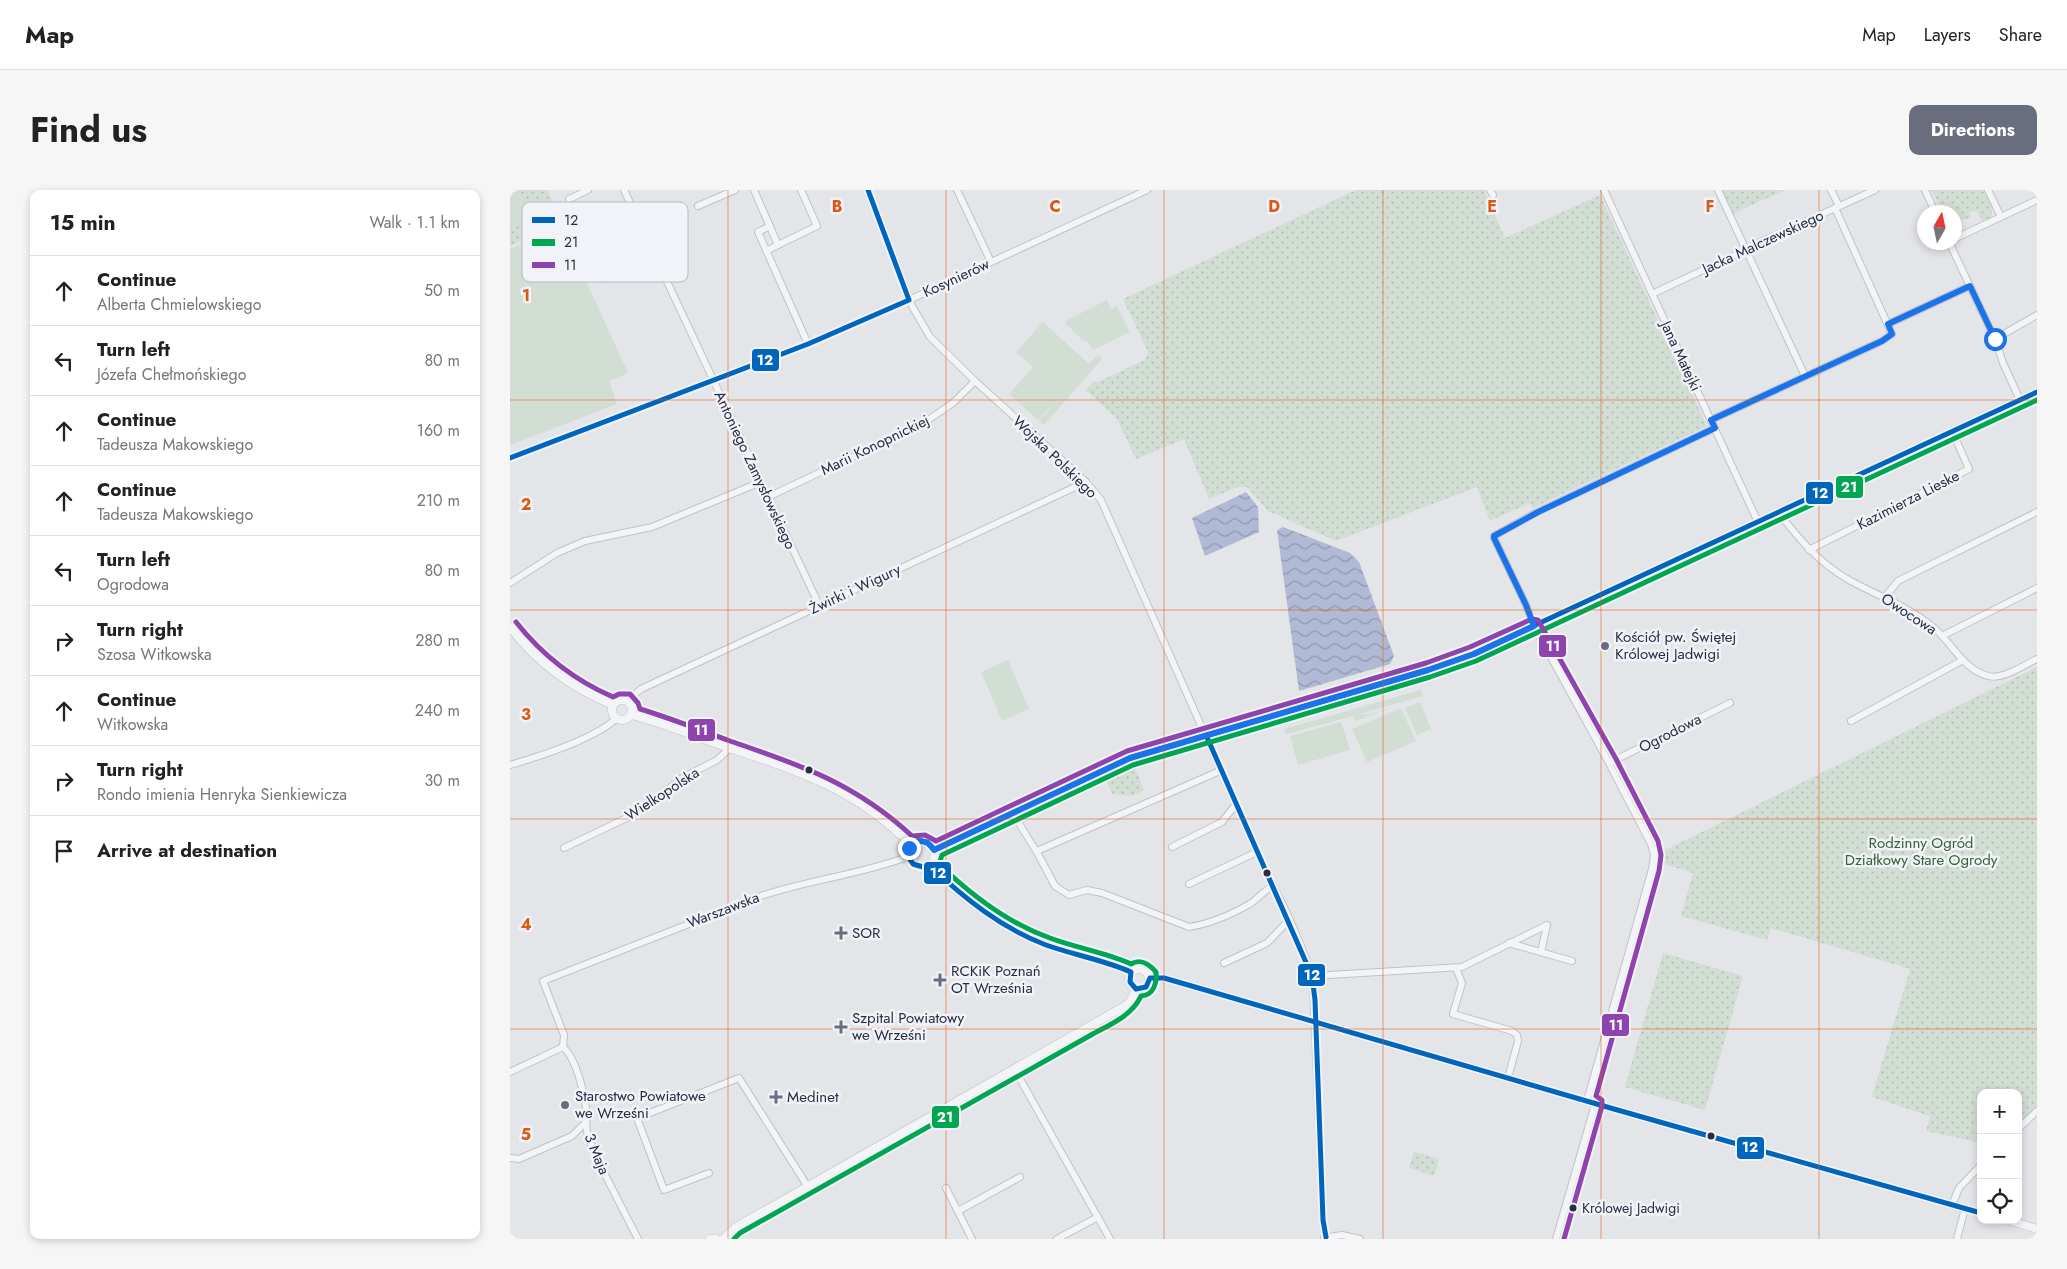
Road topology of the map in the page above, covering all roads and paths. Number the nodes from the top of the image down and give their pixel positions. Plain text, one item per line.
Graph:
1 (588, 190) edge
2 (624, 190) edge
3 (735, 190) edge
4 (754, 190) edge
5 (801, 190) edge
6 (868, 190) edge
7 (957, 190) edge
8 (1147, 190) edge
9 (1604, 190) edge
10 (1718, 190) edge
11 (1831, 190) edge
12 (1875, 190) edge
13 (1925, 190) edge
14 (1988, 190) edge
15 (569, 199) dead end
16 (2037, 200) edge
17 (630, 202) edge
18 (1932, 205) edge
19 (698, 206) dead end
20 (1837, 207) junction
21 (2000, 217) junction
22 (770, 226) junction
23 (1962, 235) edge
24 (778, 245) junction
25 (1746, 250) junction
26 (1954, 250) edge
27 (766, 251) junction
28 (990, 262) junction
29 (667, 282) edge
30 (1970, 286) junction
31 (1652, 294) junction
32 (909, 300) junction
33 (2037, 316) edge
34 (1888, 324) junction
35 (1995, 339) junction
36 (808, 344) junction
37 (1805, 376) junction
38 (713, 381) junction
39 (975, 381) junction
40 (2037, 392) edge
41 (2020, 400) junction
42 (1711, 420) junction
43 (1715, 428) junction
44 (1952, 432) junction
45 (510, 458) edge
46 (761, 482) junction
47 (1086, 482) junction
48 (768, 497) junction
49 (1778, 512) junction
50 (2037, 512) edge
51 (1758, 522) junction
52 (1809, 550) junction
53 (510, 583) edge
54 (2037, 588) edge
55 (1885, 597) junction
56 (819, 606) junction
57 (1534, 626) junction
58 (510, 627) edge
59 (1942, 636) junction
60 (2037, 659) edge
61 (1962, 660) junction
62 (627, 701) junction
63 (1730, 703) dead end
64 (614, 705) junction
65 (632, 715) junction
66 (616, 719) junction
67 (1851, 721) dead end
68 (1206, 735) junction
69 (730, 748) junction
70 (1609, 763) junction
71 (510, 765) edge
72 (1222, 770) junction
73 (1236, 804) junction
74 (1012, 812) junction
75 (911, 845) junction
76 (1172, 847) dead end
77 (564, 848) dead end
78 (934, 850) junction
79 (1036, 851) junction
80 (1257, 852) junction
81 (907, 857) junction
82 (929, 865) junction
83 (1189, 884) dead end
84 (1272, 886) junction
85 (1288, 920) junction
86 (1509, 943) junction
87 (1541, 952) junction
88 (1572, 961) dead end
89 (1224, 963) dead end
90 (1456, 968) junction
91 (1131, 972) junction
92 (1312, 976) junction
93 (1150, 978) junction
94 (543, 981) joint
95 (1136, 988) junction
96 (1316, 1022) junction
97 (563, 1047) junction
98 (1015, 1070) junction
99 (510, 1072) edge
100 (1508, 1078) junction
101 (1586, 1101) junction
102 (1595, 1104) junction
103 (2037, 1111) edge
104 (585, 1123) junction
105 (2022, 1125) edge
106 (510, 1158) edge
107 (1977, 1169) edge
108 (709, 1173) dead end
109 (1020, 1177) dead end
110 (808, 1187) junction
111 (946, 1188) dead end
112 (1952, 1204) junction
113 (1965, 1208) junction
114 (958, 1211) junction
115 (1977, 1212) edge
116 (1098, 1217) junction
117 (2022, 1224) edge
118 (2037, 1228) edge
119 (1326, 1238) edge
120 (638, 1239) edge
121 (710, 1239) edge
122 (716, 1239) edge
123 (723, 1239) edge
124 (972, 1239) edge
125 (1057, 1239) edge
126 (1110, 1239) edge
127 (1360, 1239) edge
128 (1556, 1239) edge
129 (1957, 1239) edge

1 - 15 street
2 - 17 street, Antoniego Zamysłowskiego
3 - 19 street
4 - 22 street
5 - 24 street
6 - 32 street, Wojska Polskiego
7 - 28 street
8 - 28 street, Kosynierów
9 - 31 street, Jana Matejki
10 - 25 street
11 - 20 street
12 - 20 street, Jacka Malczewskiego
13 - 18 street
14 - 21 street
16 - 21 street
20 - 25 street, Jacka Malczewskiego
20 - 34 street
21 - 23 street
22 - 24 street
22 - 27 street
24 - 27 street
25 - 31 street, Jacka Malczewskiego
25 - 37 street
26 - 30 street
27 - 36 street
28 - 32 street, Kosynierów
29 - 38 street, Antoniego Zamysłowskiego
30 - 34 street
30 - 35 street
31 - 42 street, Jana Matejki
32 - 36 street, Kosynierów
32 - 39 street, Wojska Polskiego
33 - 35 street
34 - 37 street
35 - 41 street
36 - 38 street, Kosynierów
37 - 42 street
38 - 45 street, Kosynierów
38 - 46 street, Antoniego Zamysłowskiego
39 - 47 street, Wojska Polskiego
39 - 48 street, Marii Konopnickiej
40 - 41 street
41 - 44 street
42 - 43 street, Jana Matejki
43 - 51 street, Jana Matejki
43 - 57 street
44 - 49 street
44 - 52 street, Kazimierza Lieske
46 - 48 street, Antoniego Zamysłowskiego
46 - 53 street
47 - 56 street, Żwirki i Wigury
47 - 68 street, Wojska Polskiego
48 - 56 street, Antoniego Zamysłowskiego
49 - 51 street
49 - 52 street, Owocowa
50 - 55 street
51 - 57 street
52 - 55 street, Owocowa
54 - 59 street
55 - 59 street, Owocowa
56 - 62 street, Żwirki i Wigury
57 - 68 street
57 - 70 street
58 - 64 street
59 - 61 street, Owocowa
60 - 61 street, Owocowa
61 - 67 street
62 - 64 street
62 - 65 street
63 - 70 street, Ogrodowa
64 - 66 street
65 - 66 street
65 - 69 street
66 - 71 street
68 - 72 street, Wojska Polskiego
68 - 74 street
69 - 75 street
69 - 77 street, Wielkopolska
70 - 101 street
72 - 73 street, Wojska Polskiego
72 - 79 street
73 - 76 street
73 - 80 street, Wojska Polskiego
74 - 78 street
74 - 79 street
75 - 78 street
75 - 81 street
78 - 82 street
79 - 84 street
80 - 83 street
80 - 84 street, Wojska Polskiego
81 - 82 street
81 - 94 street, Warszawska
82 - 91 street
84 - 85 street, Wojska Polskiego
85 - 89 street
85 - 92 street, Wojska Polskiego
86 - 87 street
86 - 87 street
86 - 90 street
87 - 88 street
90 - 92 street
90 - 100 street
91 - 93 street
91 - 95 street
92 - 96 street, Wojska Polskiego
93 - 95 street
93 - 96 street
94 - 97 street, 3 Maja
95 - 98 street
96 - 100 street
96 - 119 street, Wojska Polskiego
97 - 99 street
97 - 104 street, 3 Maja
98 - 110 street
98 - 116 street
100 - 101 street
101 - 102 street
102 - 112 street
102 - 128 street
103 - 105 street
104 - 106 street
104 - 120 street, 3 Maja
107 - 112 street
108 - 110 street
109 - 114 street
110 - 123 street
111 - 114 street
112 - 113 street
113 - 115 street
113 - 129 street
114 - 124 street
116 - 125 street
116 - 126 street
117 - 118 street
119 - 127 street
121 - 122 street

